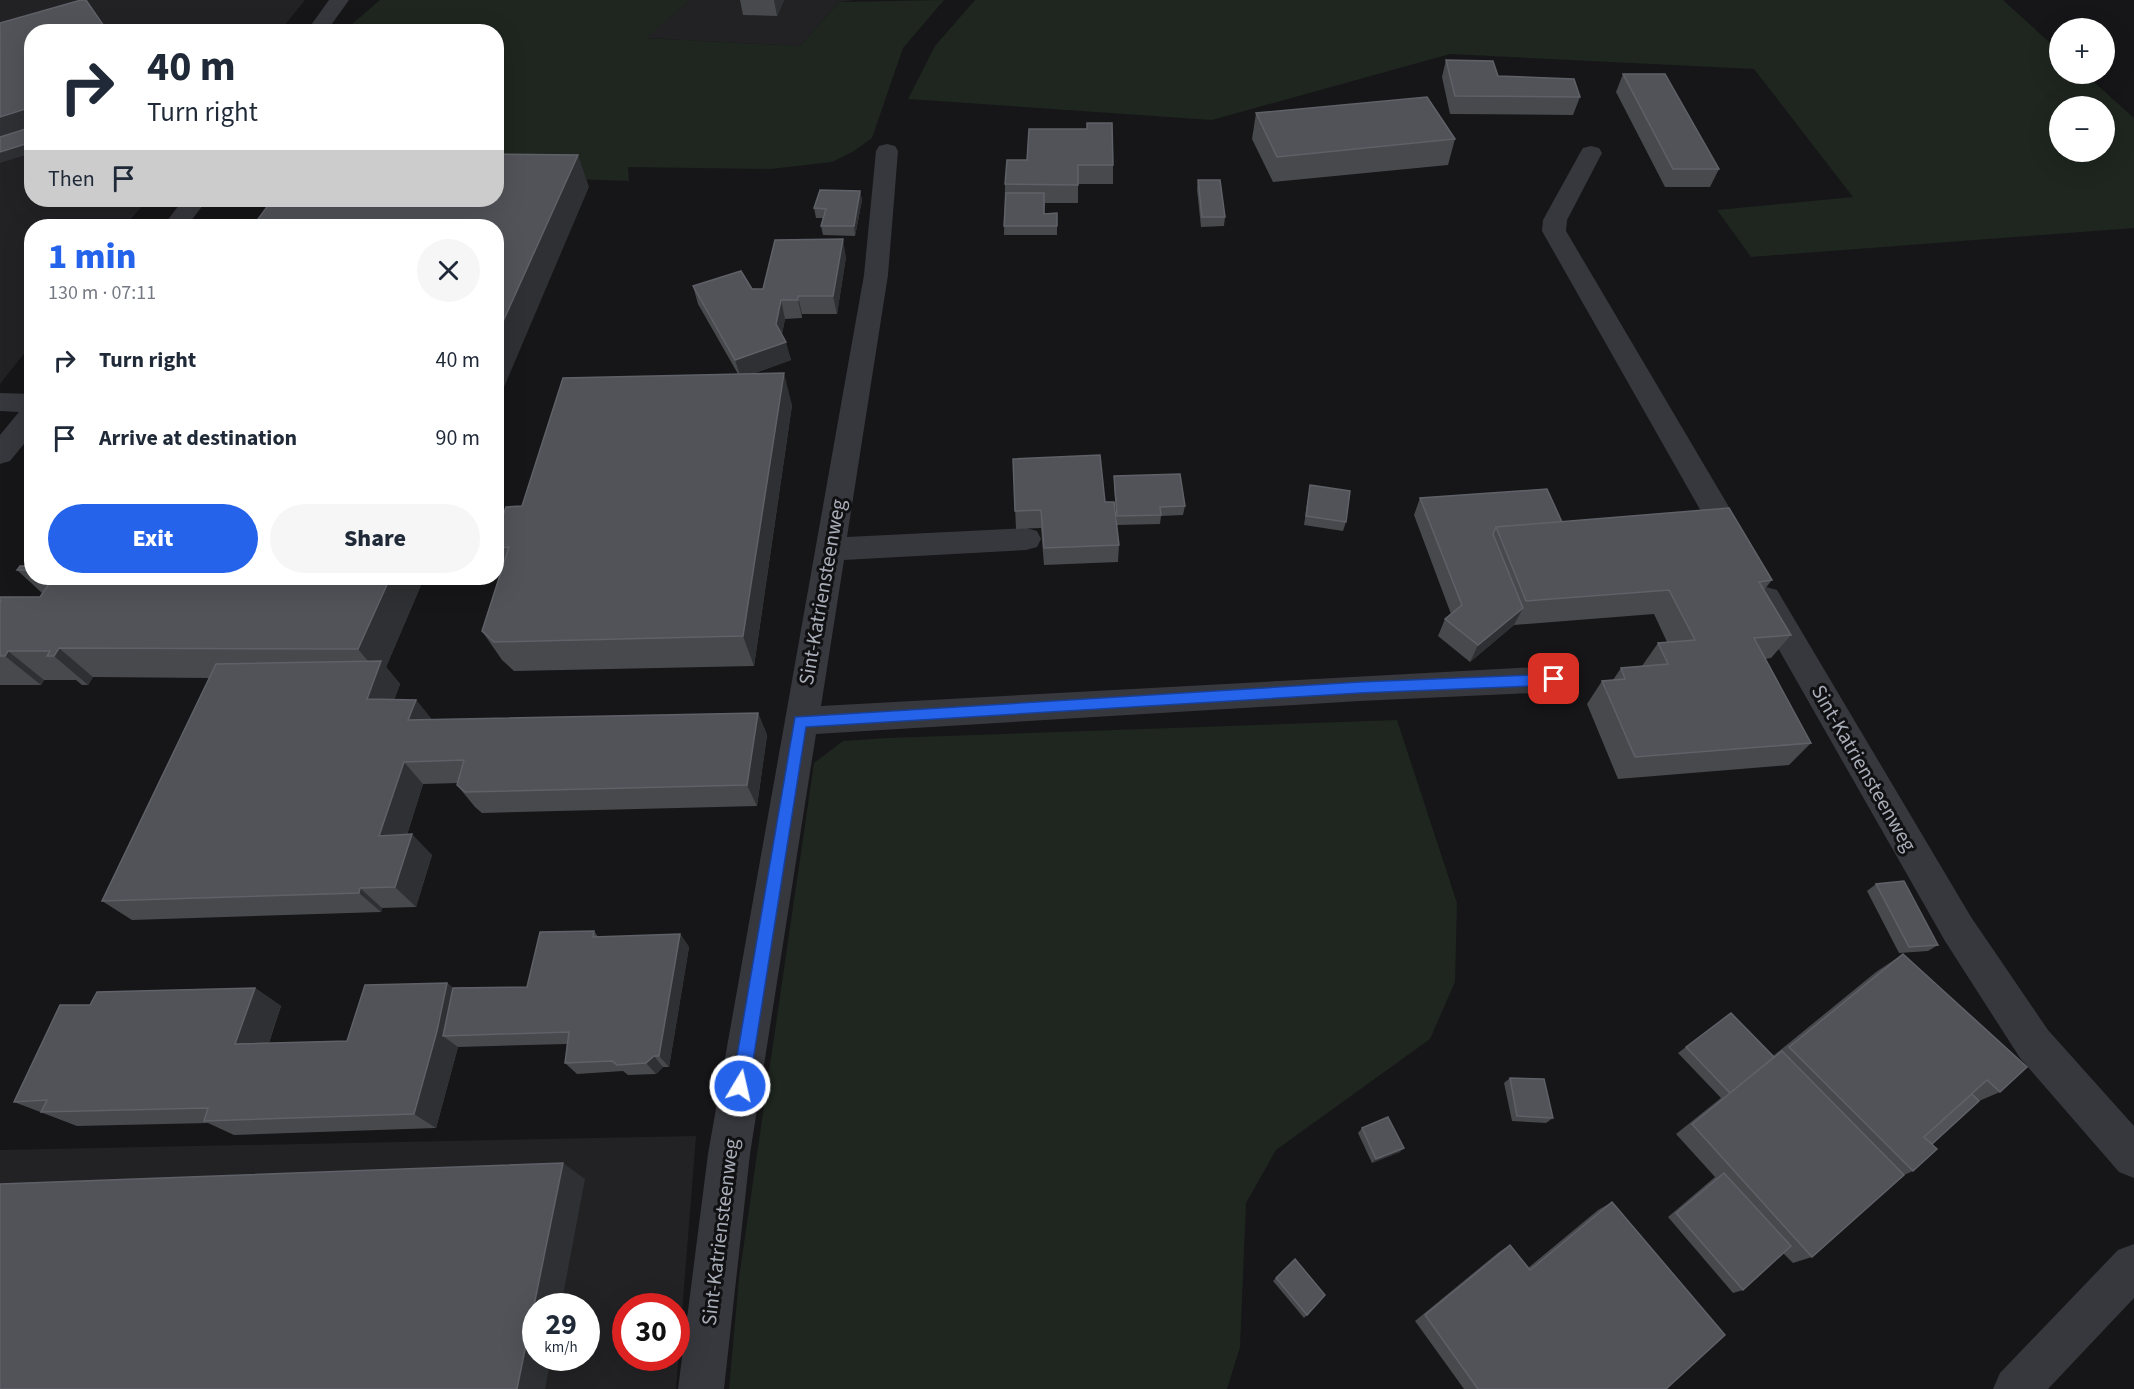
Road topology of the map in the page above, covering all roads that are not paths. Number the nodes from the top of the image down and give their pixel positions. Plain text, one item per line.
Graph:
1 (339, 0) edge
2 (322, 24) edge
3 (887, 152) dead end
4 (1591, 153) dead end
5 (190, 207) edge
6 (180, 219) edge
7 (0, 402) edge
8 (24, 403) edge
9 (24, 424) edge
10 (0, 454) edge
11 (1026, 539) edge
12 (830, 549) junction
13 (1554, 679) dead end
14 (800, 722) junction
15 (2134, 1157) edge
16 (2134, 1266) edge
17 (701, 1389) edge
18 (2016, 1389) edge

1 - 2 street
3 - 12 street, Sint-Katriensteenweg
4 - 15 street, Sint-Katriensteenweg
5 - 6 street
7 - 8 street
9 - 10 street
11 - 12 street
12 - 14 street, Sint-Katriensteenweg
13 - 14 street
14 - 17 street, Sint-Katriensteenweg
16 - 18 street

